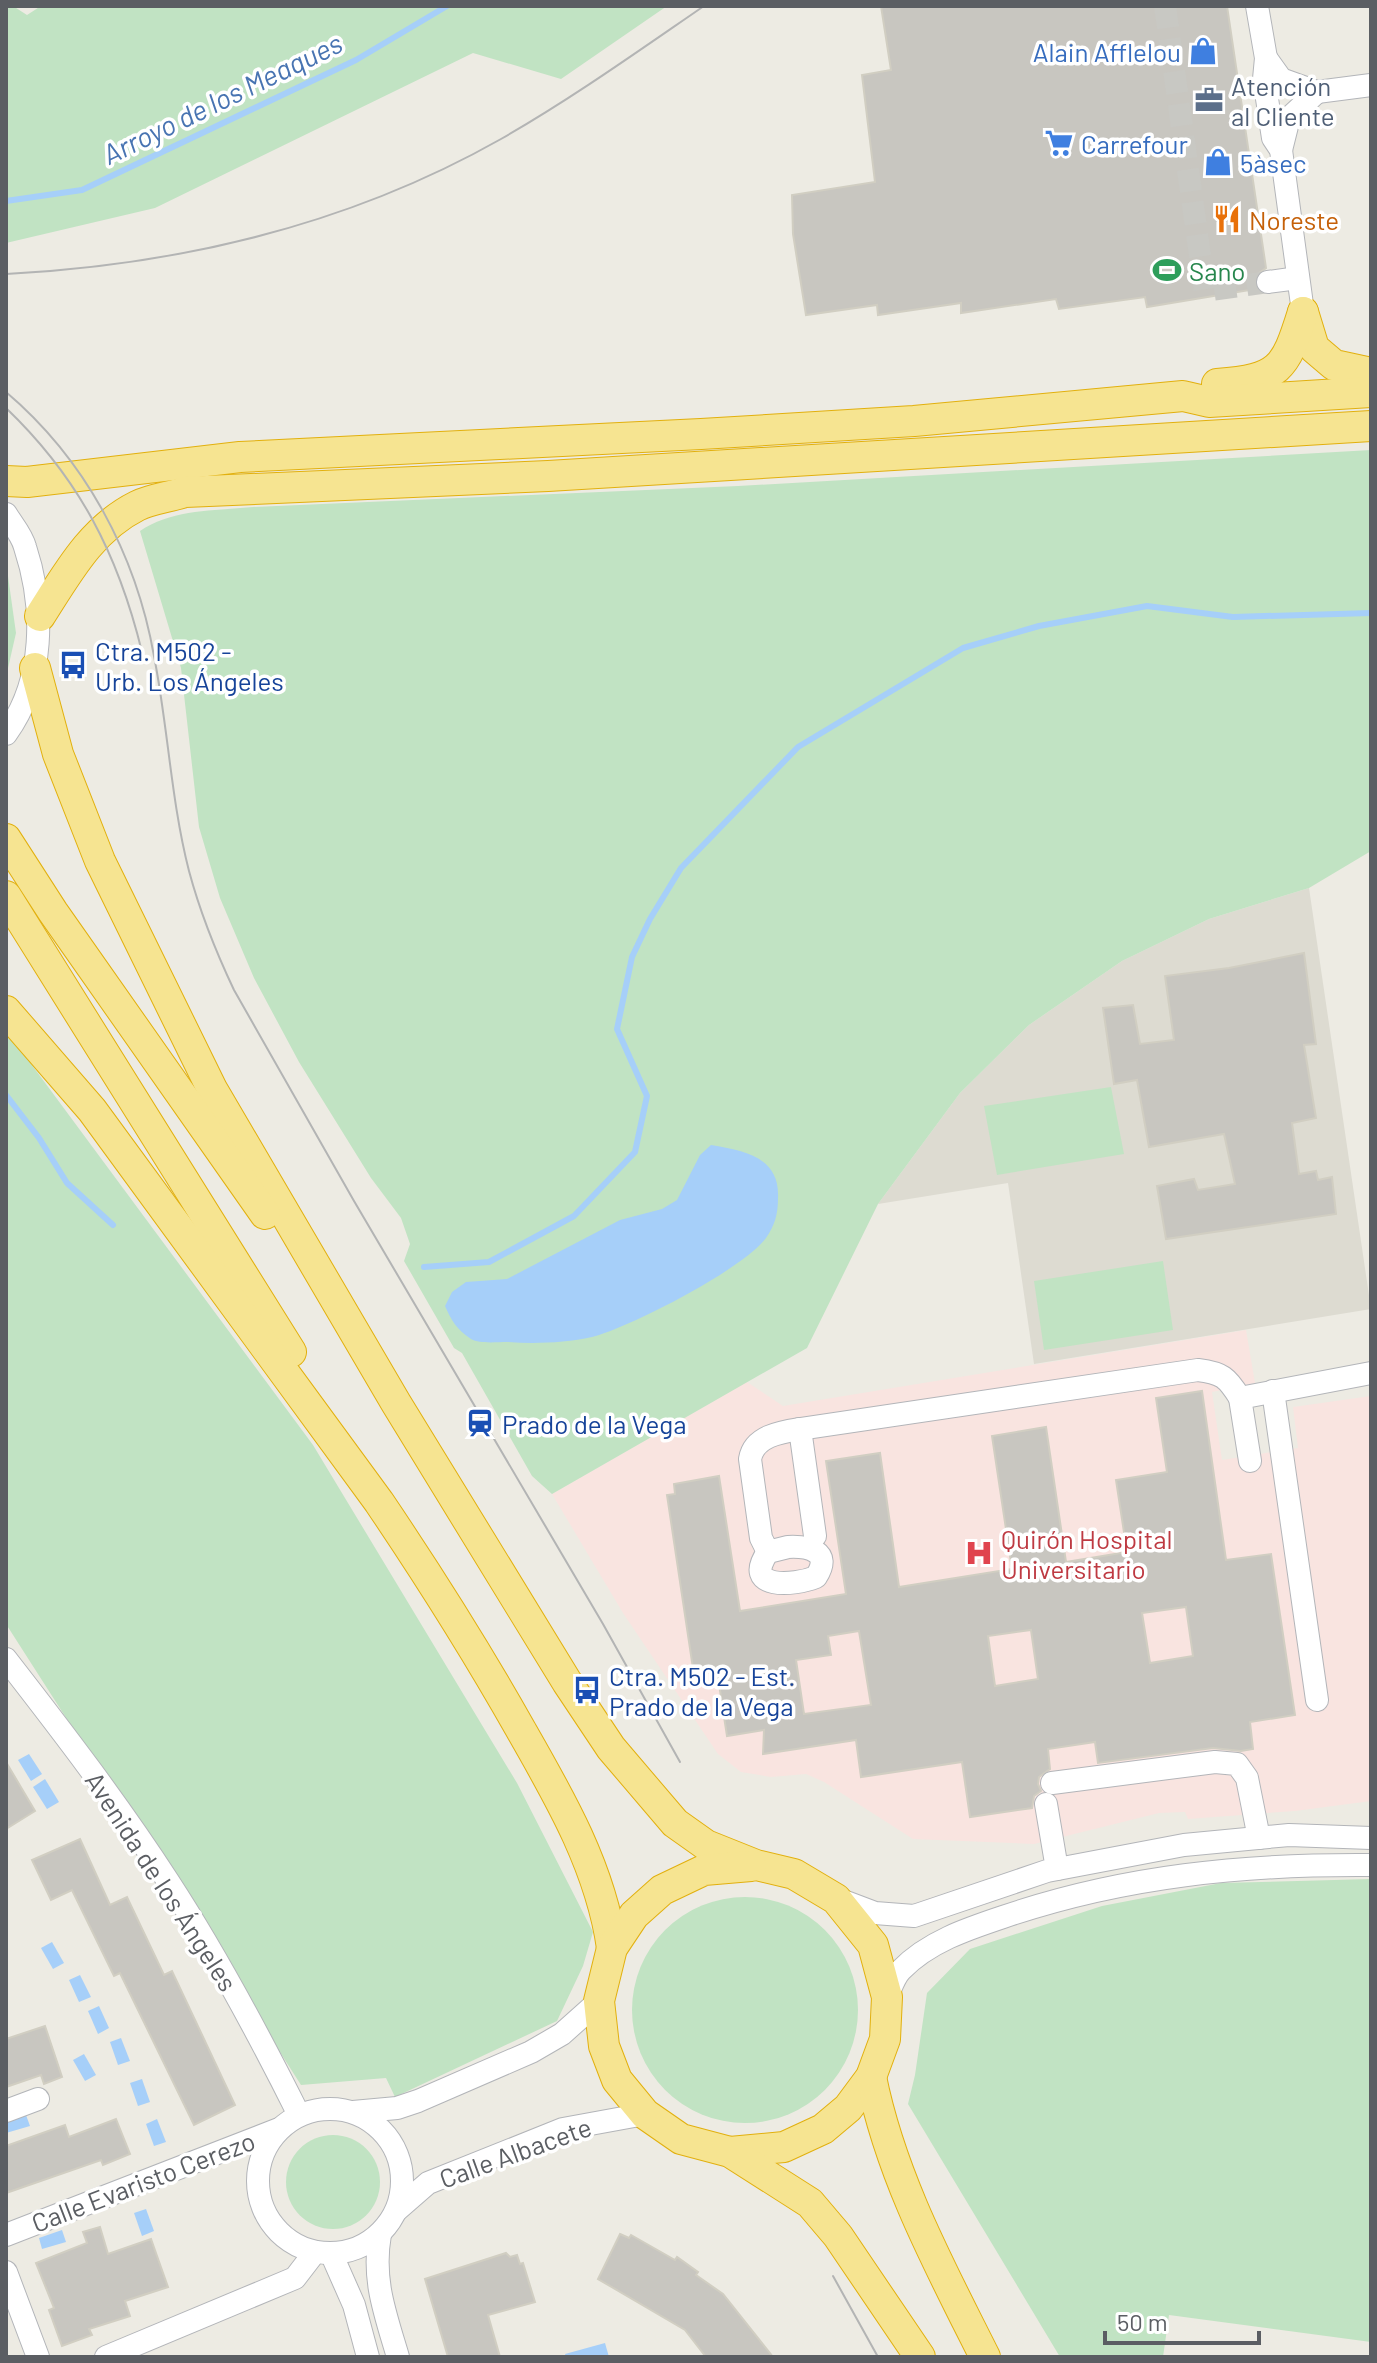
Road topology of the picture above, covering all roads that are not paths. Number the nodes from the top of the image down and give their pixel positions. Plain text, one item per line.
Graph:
1 (1257, 6) edge
2 (1266, 58) junction
3 (1371, 85) edge
4 (1317, 92) junction
5 (1281, 150) junction
6 (1298, 278) junction
7 (1268, 282) tunnel mouth
8 (1303, 312) junction
9 (1371, 373) edge
10 (1371, 392) edge
11 (1183, 396) junction
12 (1371, 426) edge
13 (6, 481) edge
14 (6, 514) edge
15 (40, 616) junction
16 (35, 668) junction
17 (6, 734) edge
18 (6, 839) edge
19 (6, 896) edge
20 (6, 1011) edge
21 (1371, 1373) edge
22 (1273, 1391) junction
23 (1240, 1398) junction
24 (396, 1403) junction
25 (800, 1429) junction
26 (1250, 1461) dead end
27 (379, 1502) junction
28 (815, 1536) dead end
29 (768, 1552) dead end
30 (6, 1659) edge
31 (1317, 1700) dead end
32 (1259, 1838) junction
33 (1371, 1838) edge
34 (756, 1865) junction
35 (1371, 1865) edge
36 (1057, 1869) junction
37 (836, 1899) junction
38 (612, 1948) junction
39 (887, 1997) junction
40 (599, 2001) junction
41 (871, 2077) junction
42 (38, 2099) dead end
43 (6, 2111) edge
44 (353, 2112) junction
45 (645, 2114) junction
46 (299, 2115) junction
47 (280, 2129) junction
48 (730, 2152) junction
49 (396, 2211) junction
50 (380, 2234) junction
51 (6, 2235) edge
52 (323, 2253) junction
53 (6, 2272) edge
54 (38, 2357) edge
55 (106, 2357) edge
56 (368, 2357) edge
57 (398, 2357) edge
58 (920, 2357) edge
59 (985, 2357) edge

1 - 2 street
2 - 4 street
2 - 5 street
3 - 4 street
4 - 5 street
5 - 6 street
6 - 7 street
6 - 8 street
8 - 9 highway
8 - 11 highway
10 - 11 highway
11 - 13 highway
12 - 15 highway
14 - 15 street
15 - 16 street
16 - 17 street
16 - 24 highway
18 - 24 highway
19 - 27 highway
20 - 27 highway
21 - 22 street
22 - 23 street
22 - 31 street
23 - 25 street
23 - 26 street
24 - 34 highway
25 - 28 street
25 - 29 street
27 - 38 highway
30 - 46 street, Avenida de los Ángeles
32 - 33 street
32 - 36 street
32 - 36 street
34 - 37 highway
34 - 38 highway
35 - 39 street
36 - 37 street
37 - 39 highway
38 - 40 highway
39 - 41 highway
40 - 44 street
40 - 45 highway
41 - 48 highway
41 - 59 highway
42 - 43 street
44 - 46 street
44 - 49 street
45 - 48 highway
45 - 49 street, Calle Albacete
46 - 47 street
47 - 51 street, Calle Evaristo Cerezo
47 - 52 street
48 - 58 highway
49 - 50 street
50 - 52 street
50 - 57 street
52 - 55 street
52 - 56 street
53 - 54 street

